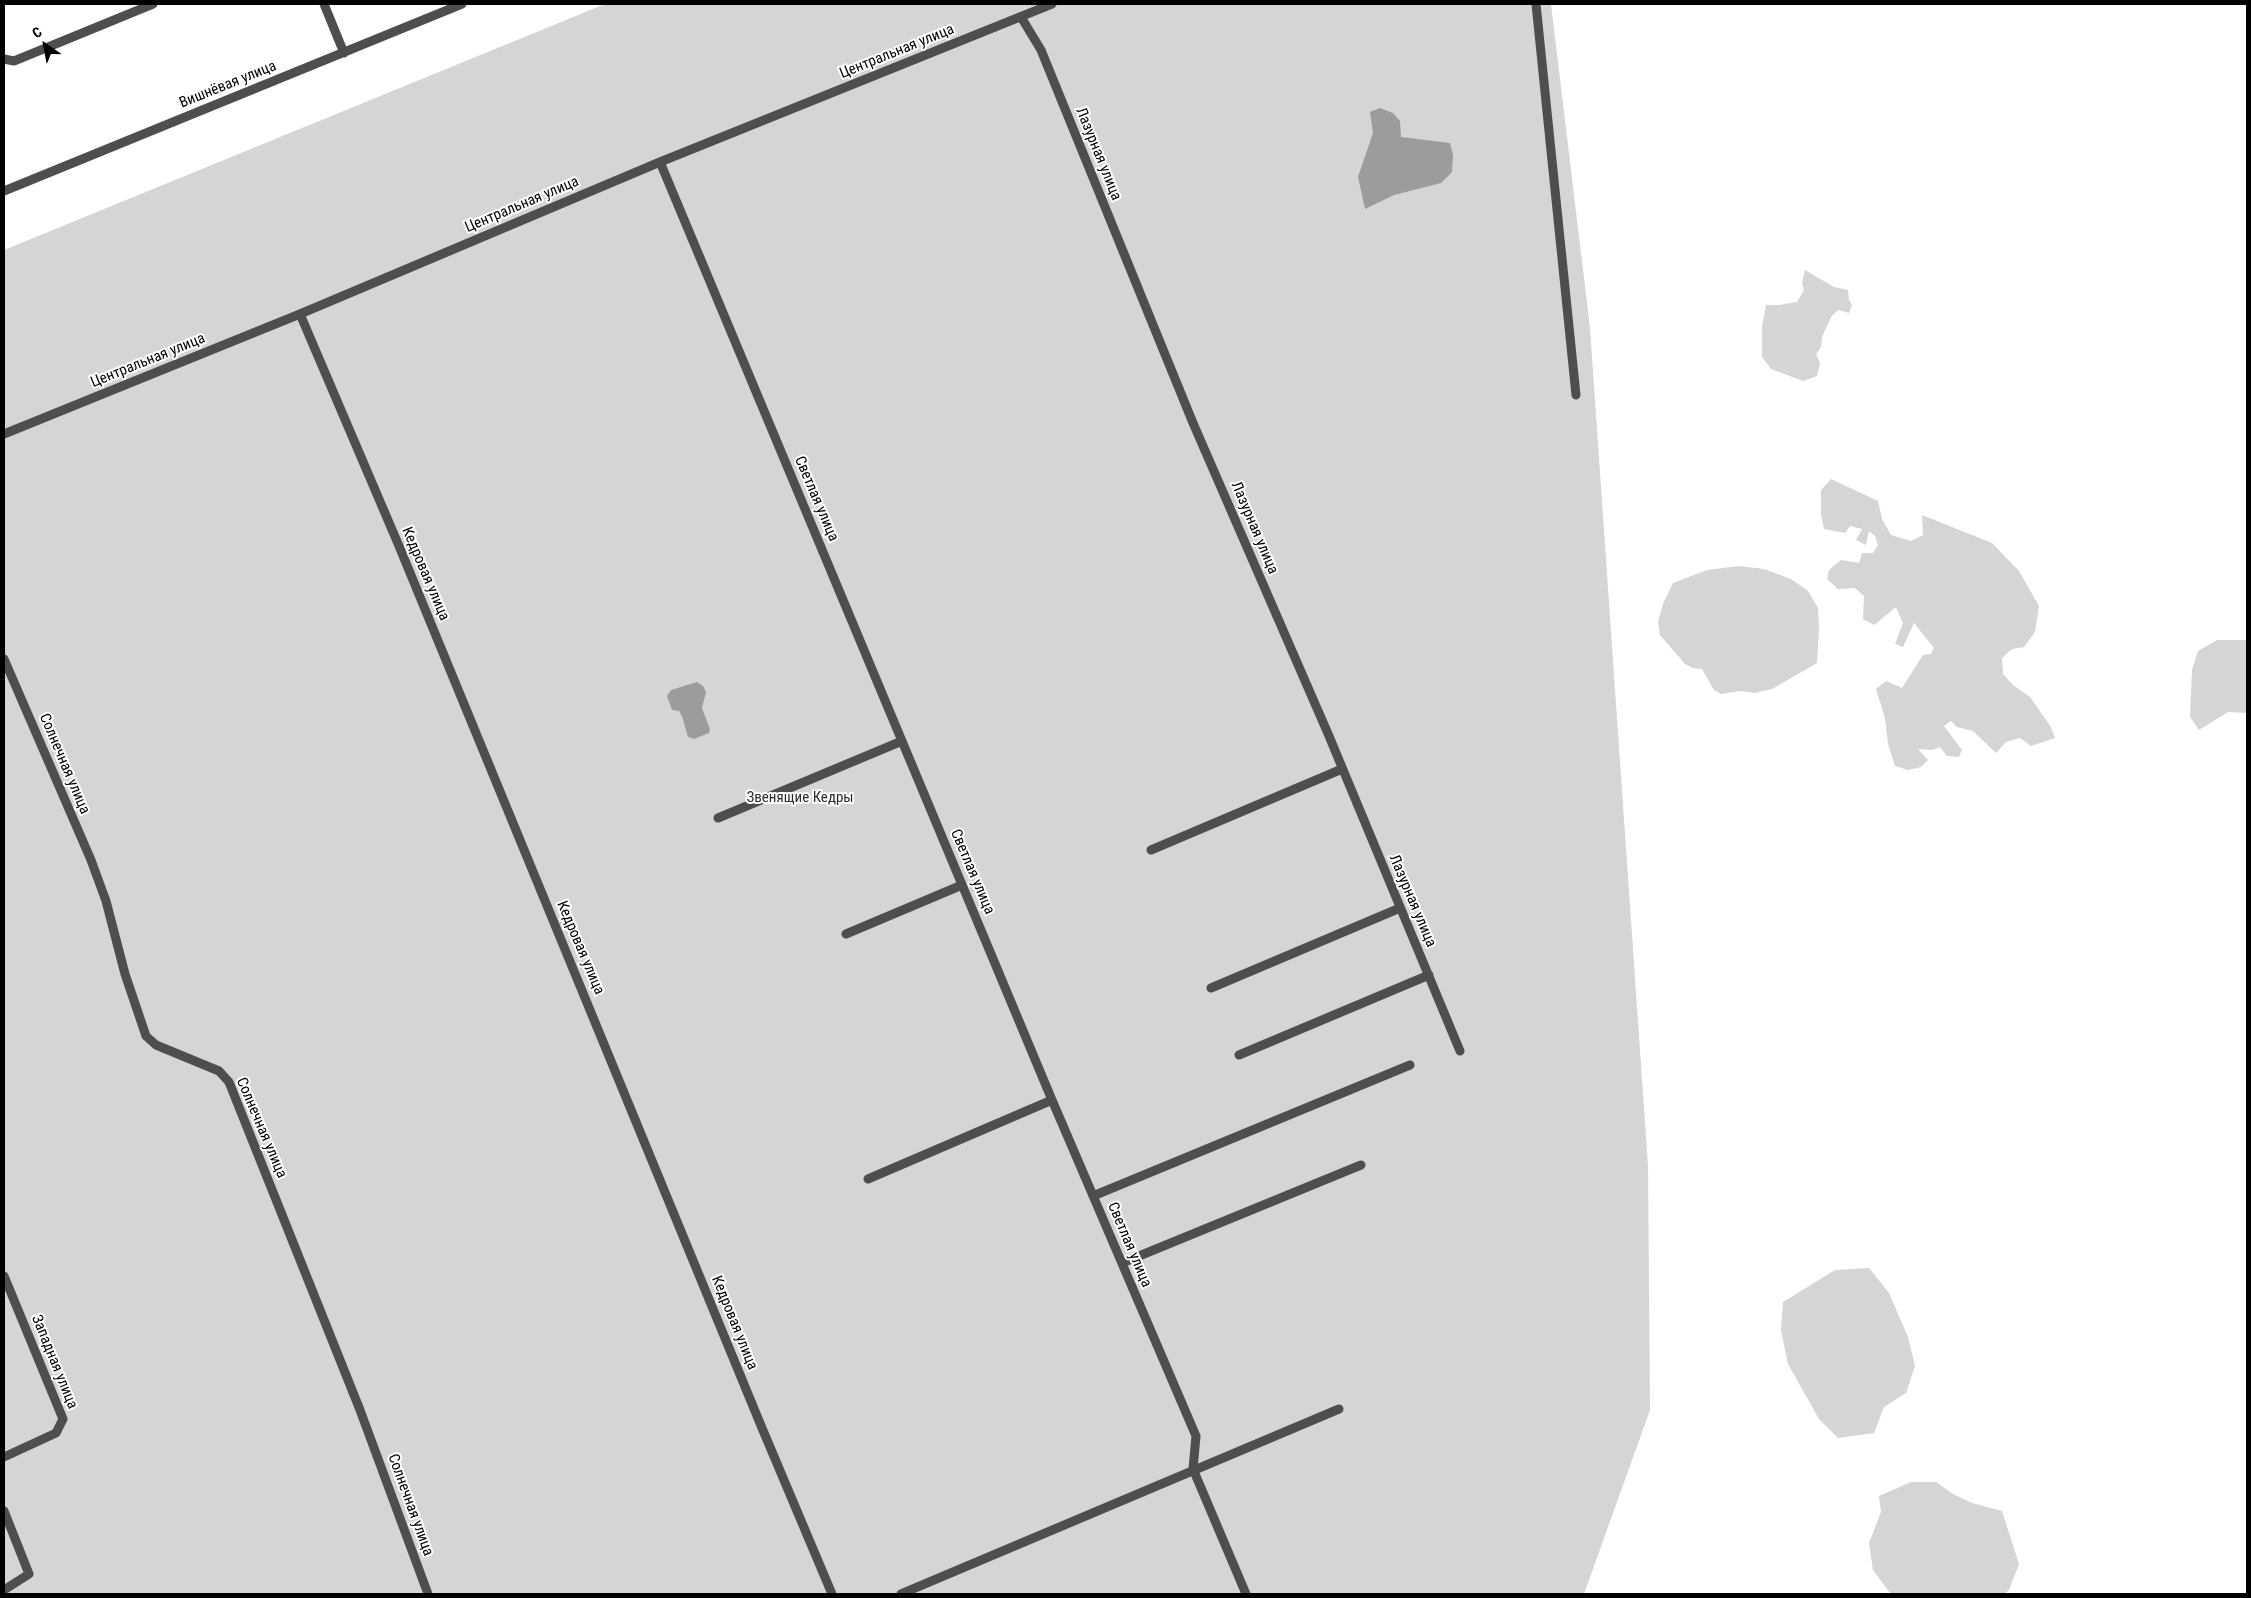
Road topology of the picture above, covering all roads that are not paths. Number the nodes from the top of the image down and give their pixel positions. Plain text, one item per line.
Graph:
1 (153, 4) edge
2 (324, 4) edge
3 (462, 4) edge
4 (1052, 4) edge
5 (1536, 4) edge
6 (1021, 17) junction
7 (344, 53) junction
8 (4, 59) edge
9 (660, 162) junction
10 (4, 191) edge
11 (300, 314) junction
12 (1576, 395) dead end
13 (4, 434) edge
14 (4, 659) edge
15 (902, 741) junction
16 (1342, 769) junction
17 (718, 818) dead end
18 (1151, 850) dead end
19 (962, 885) junction
20 (1400, 908) junction
21 (846, 934) dead end
22 (1429, 975) junction
23 (1211, 988) dead end
24 (1460, 1051) dead end
25 (1239, 1055) dead end
26 (1410, 1064) dead end
27 (1052, 1100) junction
28 (1361, 1165) dead end
29 (868, 1179) dead end
30 (1093, 1196) junction
31 (1122, 1263) junction
32 (4, 1276) edge
33 (1339, 1409) dead end
34 (4, 1457) edge
35 (1193, 1469) junction
36 (4, 1512) edge
37 (4, 1590) edge
38 (428, 1594) edge
39 (832, 1594) edge
40 (901, 1594) edge
41 (1246, 1594) edge

1 - 8 street
2 - 7 street
3 - 7 street, Вишнёвая улица
4 - 6 street, Центральная улица
5 - 12 street
6 - 9 street, Центральная улица
6 - 16 street, Лазурная улица
7 - 10 street, Вишнёвая улица
9 - 11 street, Центральная улица
9 - 15 street, Светлая улица
11 - 13 street, Центральная улица
11 - 39 street, Кедровая улица
14 - 38 street, Солнечная улица
15 - 17 street
15 - 19 street, Светлая улица
16 - 18 street
16 - 20 street, Лазурная улица
19 - 21 street
19 - 27 street, Светлая улица
20 - 22 street, Лазурная улица
20 - 23 street
22 - 24 street, Лазурная улица
22 - 25 street
26 - 30 street
27 - 29 street
27 - 30 street, Светлая улица
28 - 31 street
30 - 31 street, Светлая улица
31 - 35 street, Светлая улица
32 - 34 street, Западная улица
33 - 35 street
35 - 40 street
35 - 41 street, Светлая улица
36 - 37 street

